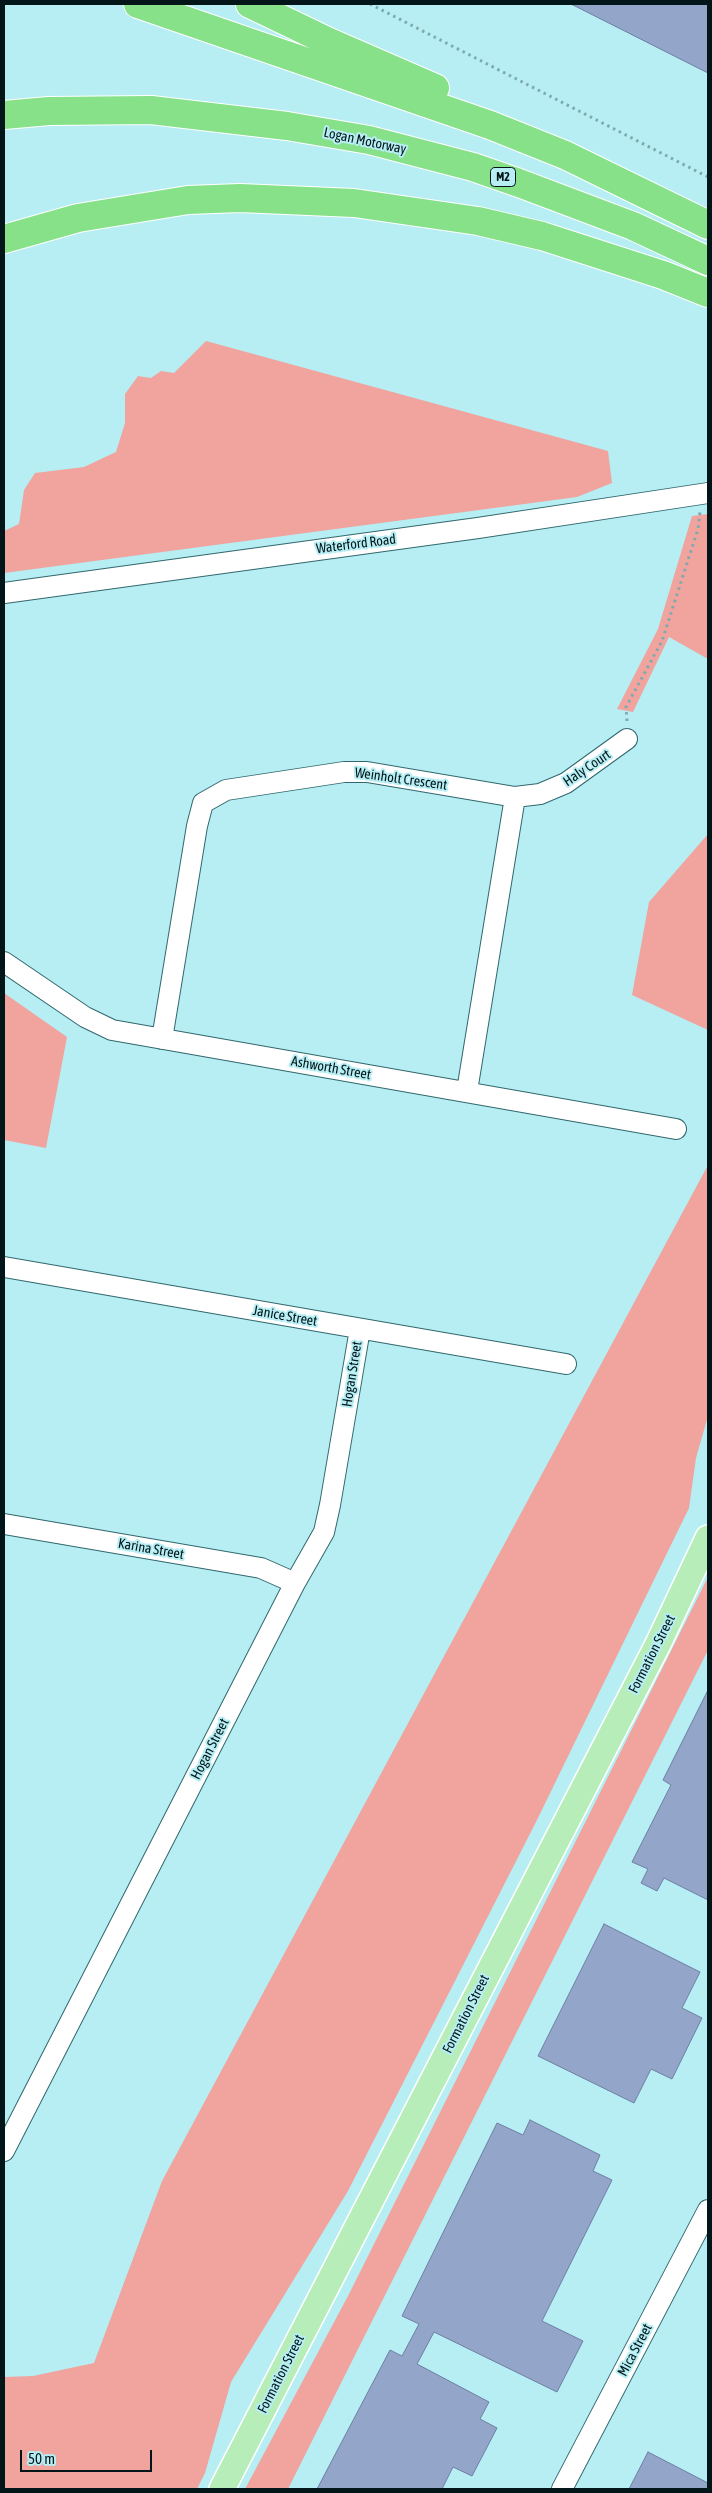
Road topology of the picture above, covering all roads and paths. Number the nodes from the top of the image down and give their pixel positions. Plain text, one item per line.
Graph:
1 (138, 4) edge
2 (250, 4) edge
3 (370, 4) edge
4 (4, 115) edge
5 (490, 124) junction
6 (708, 177) edge
7 (708, 225) edge
8 (4, 239) edge
9 (708, 261) edge
10 (708, 293) edge
11 (705, 493) edge
12 (4, 593) edge
13 (627, 739) joint
14 (515, 797) junction
15 (4, 962) edge
16 (162, 1039) junction
17 (467, 1090) junction
18 (676, 1129) dead end
19 (4, 1267) edge
20 (360, 1329) junction
21 (566, 1364) dead end
22 (4, 1524) edge
23 (708, 1538) edge
24 (294, 1583) junction
25 (4, 2150) edge
26 (708, 2210) edge
27 (222, 2489) edge
28 (562, 2489) edge

1 - 5 highway
2 - 5 highway
3 - 6 path
4 - 9 highway, Logan Motorway / M2
5 - 7 highway
8 - 10 highway
11 - 12 street, Waterford Road
11 - 13 path
13 - 14 street, Haly Court
14 - 16 street, Weinholt Crescent
14 - 17 street
15 - 16 street, Ashworth Street
16 - 17 street, Ashworth Street
17 - 18 street, Ashworth Street
19 - 20 street, Janice Street
20 - 21 street, Janice Street
20 - 24 street, Hogan Street
22 - 24 street, Karina Street
23 - 27 main road, Formation Street
24 - 25 street, Hogan Street
26 - 28 street, Mica Street

